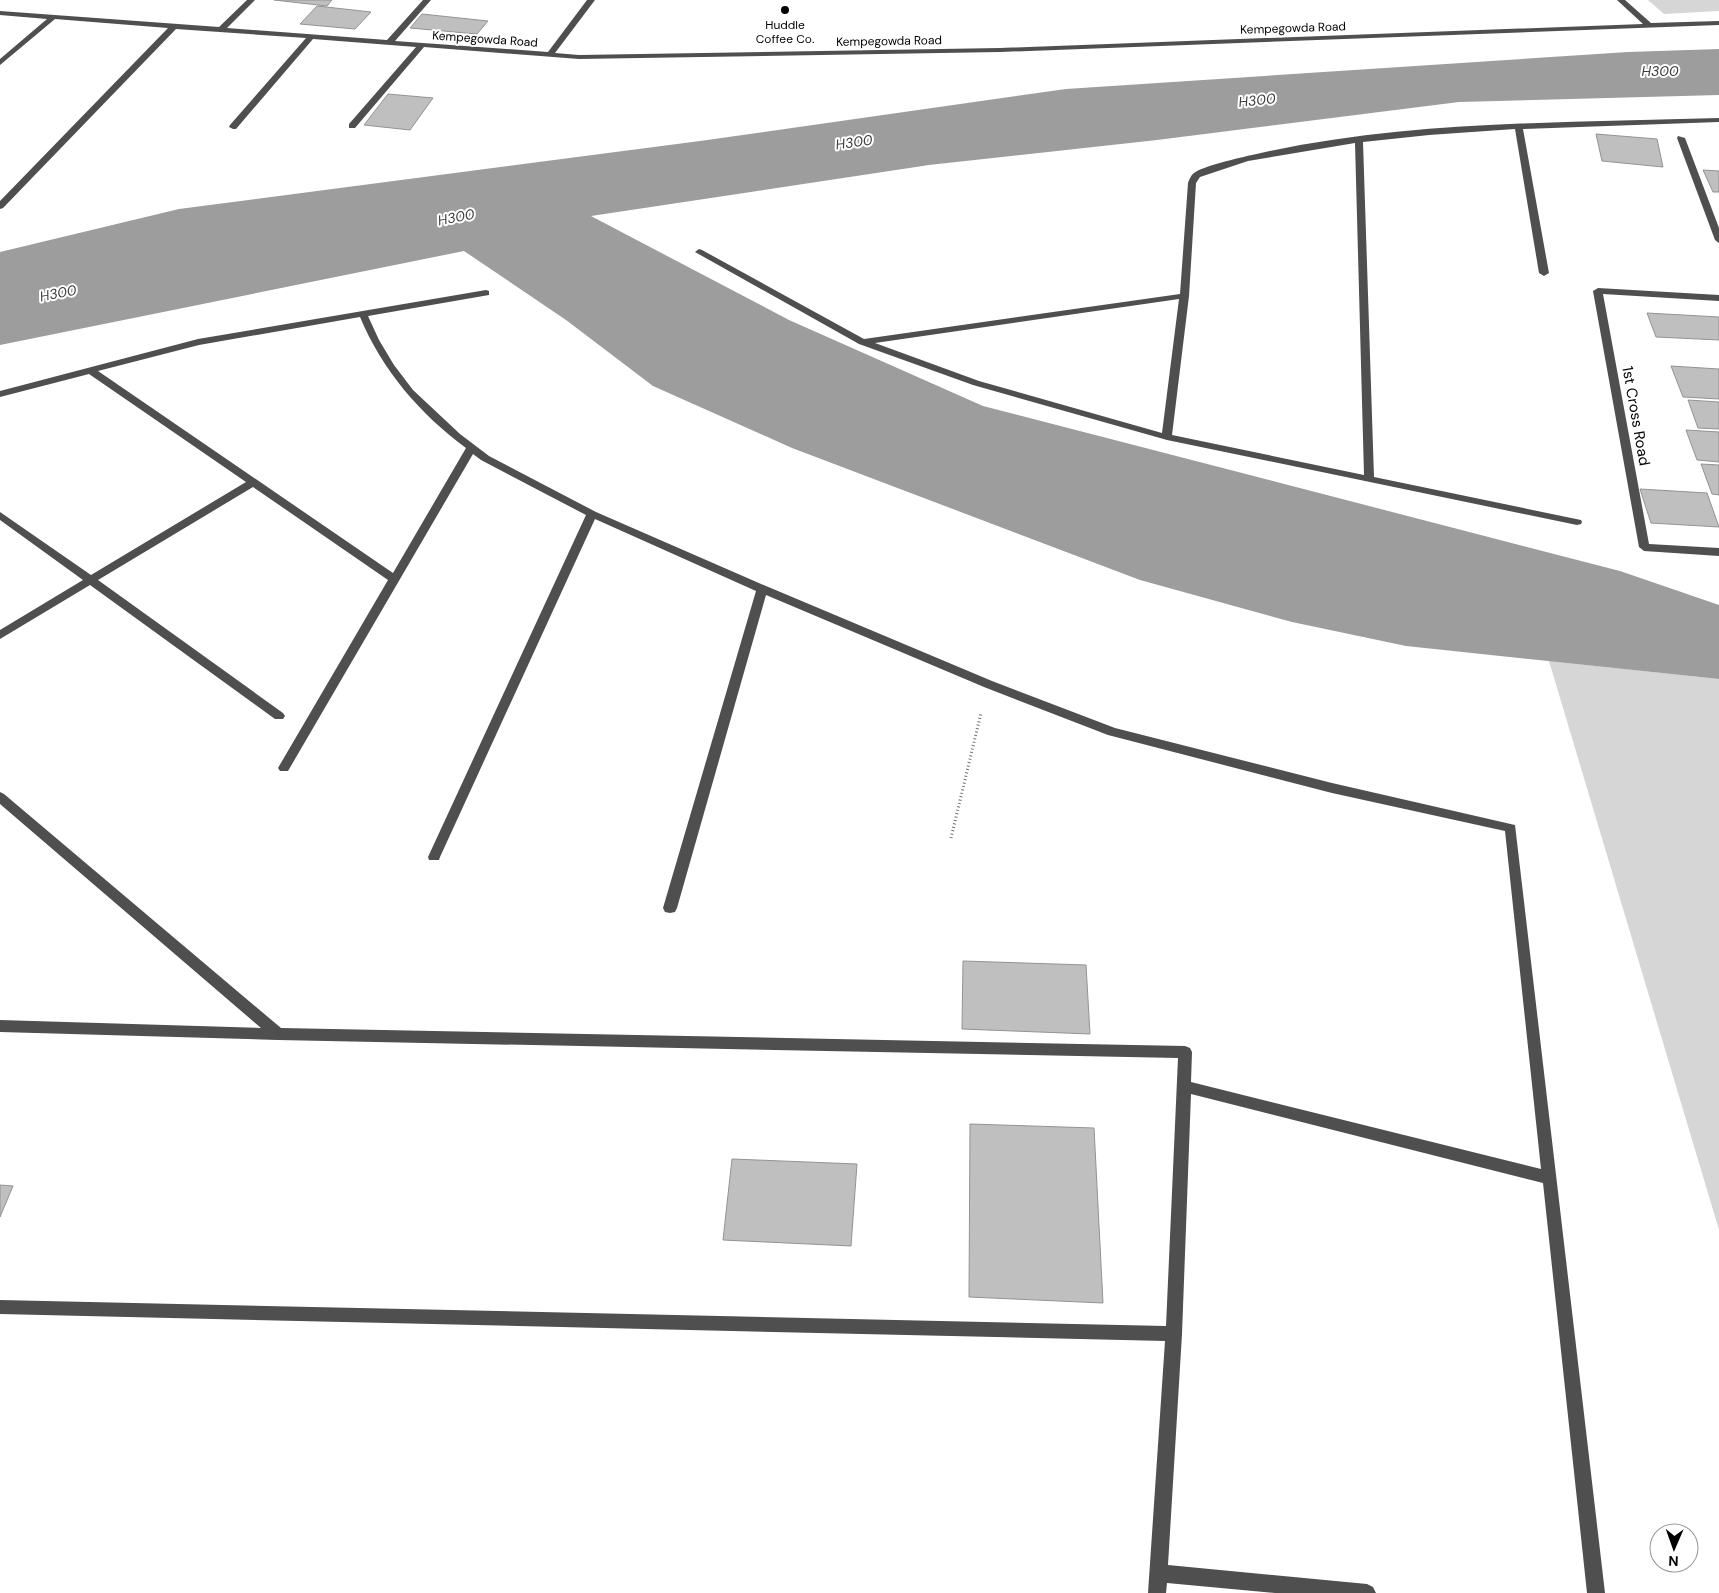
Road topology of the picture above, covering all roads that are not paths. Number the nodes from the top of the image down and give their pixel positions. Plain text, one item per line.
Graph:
1 (251, 0) edge
2 (427, 0) edge
3 (590, 0) edge
4 (1621, 0) edge
5 (0, 13) edge
6 (53, 17) junction
7 (1719, 23) edge
8 (1650, 26) junction
9 (173, 27) junction
10 (221, 30) junction
11 (311, 37) junction
12 (389, 43) junction
13 (421, 46) junction
14 (550, 55) junction
15 (0, 63) edge
16 (1719, 120) edge
17 (352, 126) dead end
18 (233, 127) dead end
19 (1519, 128) junction
20 (1681, 138) dead end
21 (1359, 140) junction
22 (0, 206) edge
23 (1719, 240) edge
24 (699, 252) dead end
25 (1544, 273) dead end
26 (486, 293) dead end
27 (1184, 296) junction
28 (1719, 298) edge
29 (363, 314) junction
30 (862, 342) junction
31 (90, 370) junction
32 (0, 394) edge
33 (1167, 437) junction
34 (471, 448) junction
35 (1369, 479) junction
36 (252, 482) junction
37 (592, 514) junction
38 (0, 515) edge
39 (1577, 522) dead end
40 (1719, 552) edge
41 (90, 580) junction
42 (394, 580) junction
43 (762, 589) junction
44 (0, 635) edge
45 (279, 716) dead end
46 (284, 768) dead end
47 (0, 797) edge
48 (434, 857) dead end
49 (670, 908) dead end
50 (0, 1026) edge
51 (278, 1034) junction
52 (1184, 1086) junction
53 (1550, 1178) junction
54 (0, 1307) edge
55 (1174, 1334) junction
56 (1158, 1573) junction
57 (1157, 1593) edge
58 (1367, 1593) edge
59 (1596, 1593) edge

1 - 10 street
2 - 12 street
3 - 14 street
4 - 8 street
5 - 6 street, Kempegowda Road
6 - 9 street, Kempegowda Road
6 - 15 street
7 - 8 street, Kempegowda Road
8 - 14 street, Kempegowda Road
9 - 10 street, Kempegowda Road
9 - 22 street
10 - 11 street, Kempegowda Road
11 - 12 street, Kempegowda Road
11 - 18 street
12 - 13 street, Kempegowda Road
13 - 14 street, Kempegowda Road
13 - 17 street
16 - 19 street
19 - 21 street
19 - 25 street
20 - 23 street
21 - 27 street
21 - 35 street
24 - 30 street
26 - 29 street
27 - 30 street
27 - 33 street
28 - 40 street, 1st Cross Road
29 - 31 street
29 - 34 street
30 - 33 street
31 - 32 street
31 - 36 street
33 - 35 street
34 - 37 street
34 - 42 street
35 - 39 street
36 - 41 street
36 - 42 street
37 - 43 street
37 - 48 street
38 - 41 street
41 - 44 street
41 - 45 street
42 - 46 street
43 - 49 street
43 - 53 street
47 - 51 street
50 - 51 street
51 - 52 street
52 - 53 street
52 - 55 street
53 - 59 street
54 - 55 street
55 - 56 street
56 - 57 street
56 - 58 street

